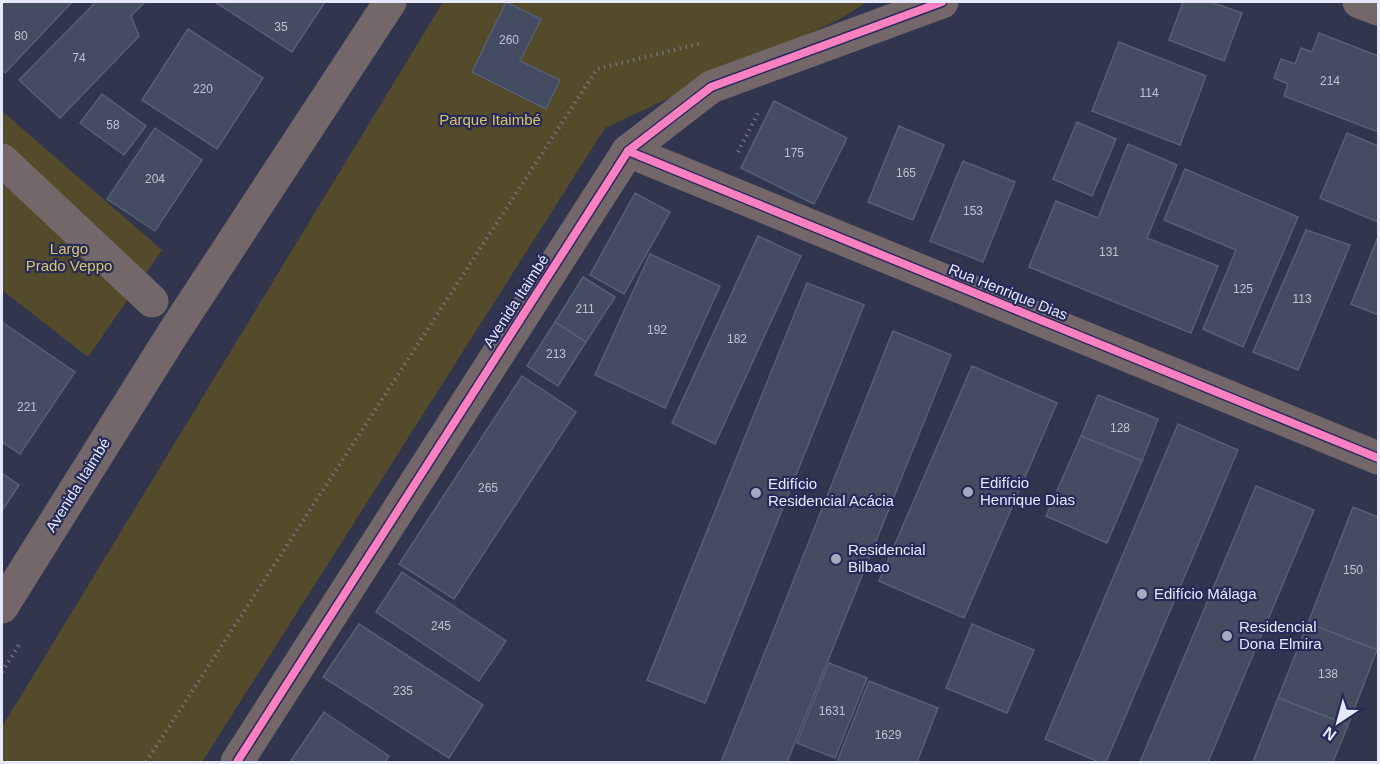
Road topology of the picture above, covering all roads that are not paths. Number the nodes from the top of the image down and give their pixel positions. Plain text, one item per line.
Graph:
1 (390, 2) edge
2 (942, 2) edge
3 (1359, 2) edge
4 (1378, 9) edge
5 (628, 151) junction
6 (2, 160) edge
7 (152, 301) dead end
8 (1378, 458) edge
9 (2, 607) edge
10 (237, 762) edge

1 - 9 street, Avenida Itaimbé
2 - 5 street, Avenida Itaimbé
3 - 4 street
5 - 8 street, Rua Henrique Dias
5 - 10 street, Avenida Itaimbé
6 - 7 street

